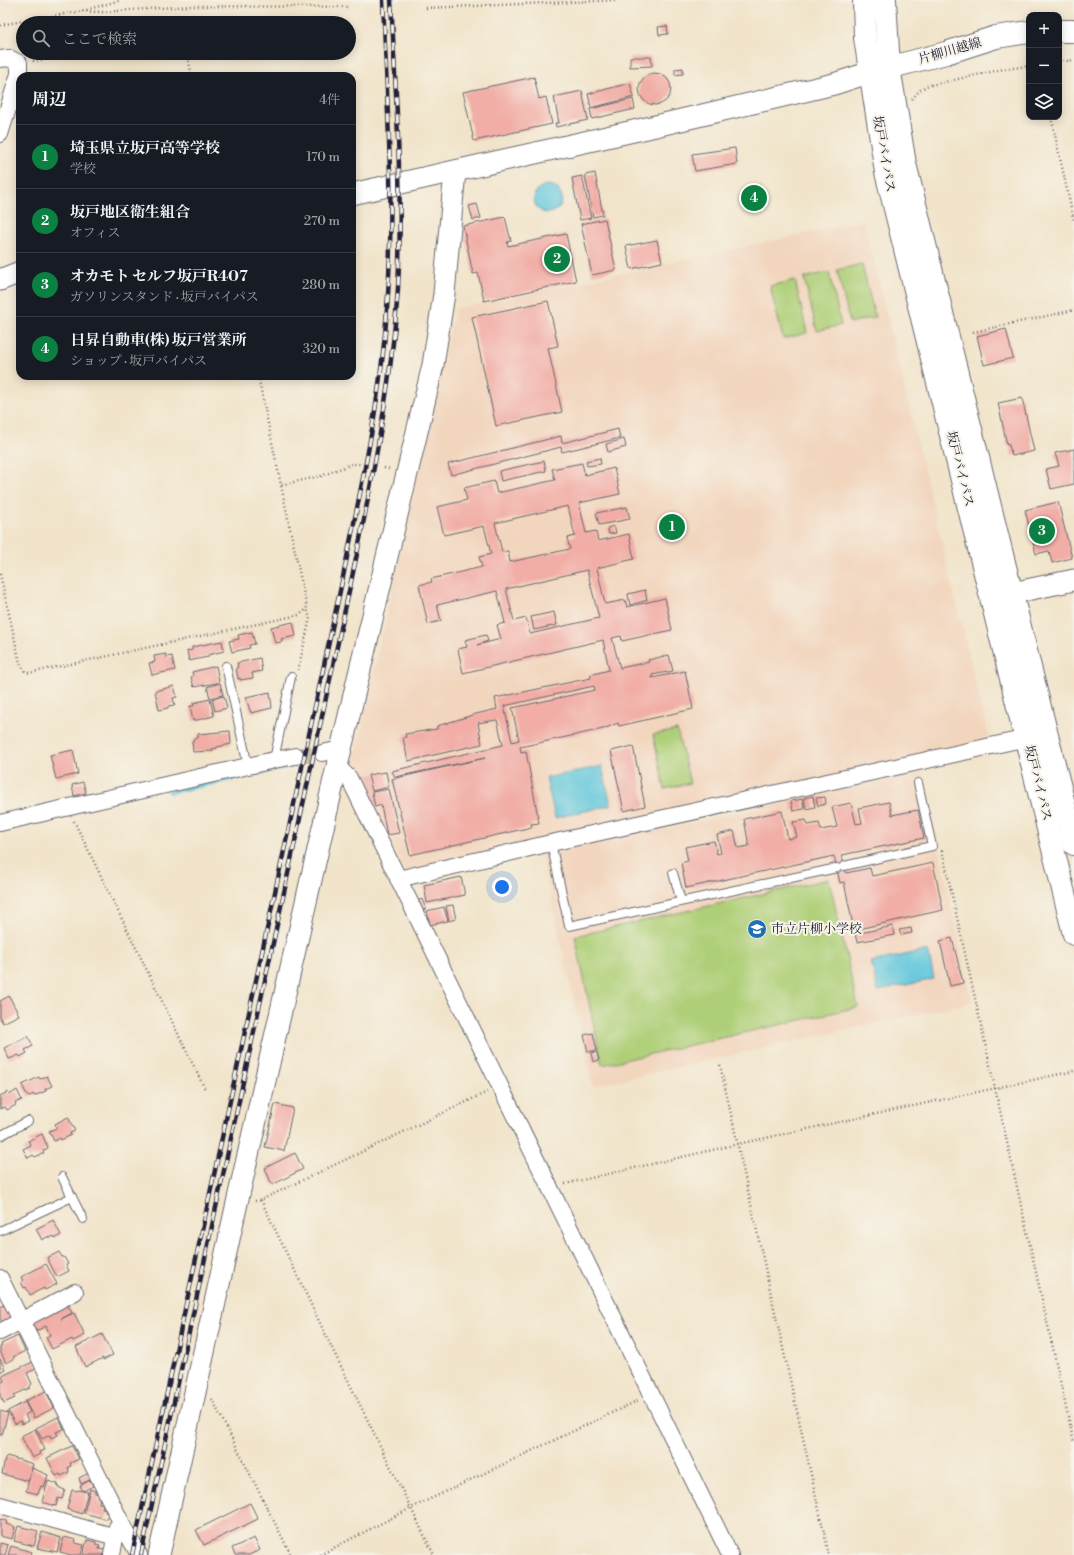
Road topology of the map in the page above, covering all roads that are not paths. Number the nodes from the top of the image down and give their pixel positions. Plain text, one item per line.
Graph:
1 (864, 0) edge
2 (885, 0) edge
3 (1062, 31) edge
4 (1074, 32) edge
5 (1026, 33) edge
6 (0, 59) edge
7 (880, 70) junction
8 (18, 72) edge
9 (16, 79) edge
10 (0, 134) edge
11 (455, 171) junction
12 (356, 193) edge
13 (16, 274) edge
14 (0, 280) edge
15 (1074, 580) edge
16 (1012, 593) junction
17 (226, 666) dead end
18 (291, 677) road end
19 (1027, 738) junction
20 (296, 756) tunnel mouth
21 (333, 756) junction
22 (274, 760) junction
23 (248, 766) junction
24 (918, 783) dead end
25 (0, 823) edge
26 (551, 843) junction
27 (1074, 844) edge
28 (673, 873) dead end
29 (398, 879) junction
30 (681, 901) junction
31 (1074, 934) edge
32 (28, 1121) dead end
33 (0, 1136) edge
34 (62, 1177) dead end
35 (72, 1197) junction
36 (83, 1219) dead end
37 (0, 1231) edge
38 (0, 1278) edge
39 (75, 1292) dead end
40 (21, 1320) junction
41 (0, 1332) edge
42 (0, 1505) edge
43 (119, 1518) junction
44 (116, 1537) junction
45 (112, 1555) edge
46 (139, 1555) edge
47 (159, 1555) edge
48 (730, 1555) edge

1 - 7 main road, 坂戸バイパス
2 - 7 main road, 坂戸バイパス
3 - 4 main road
5 - 7 main road, 片柳川越線
6 - 8 street
7 - 11 street
7 - 16 main road, 坂戸バイパス
7 - 19 main road, 坂戸バイパス
9 - 10 street
11 - 12 street
11 - 21 street
13 - 14 street
15 - 16 street
16 - 27 main road, 坂戸バイパス
17 - 23 lane
18 - 22 lane
19 - 26 street
19 - 31 main road, 坂戸バイパス
20 - 22 street
21 - 29 street
21 - 47 street
22 - 23 street
23 - 25 street
24 - 30 lane
26 - 29 street
26 - 30 lane
28 - 30 lane
29 - 48 street
32 - 33 lane
34 - 35 lane
35 - 36 lane
35 - 37 lane
38 - 40 street
39 - 40 street
40 - 41 street
40 - 43 street
42 - 44 street
43 - 44 street
43 - 46 street
44 - 45 street

